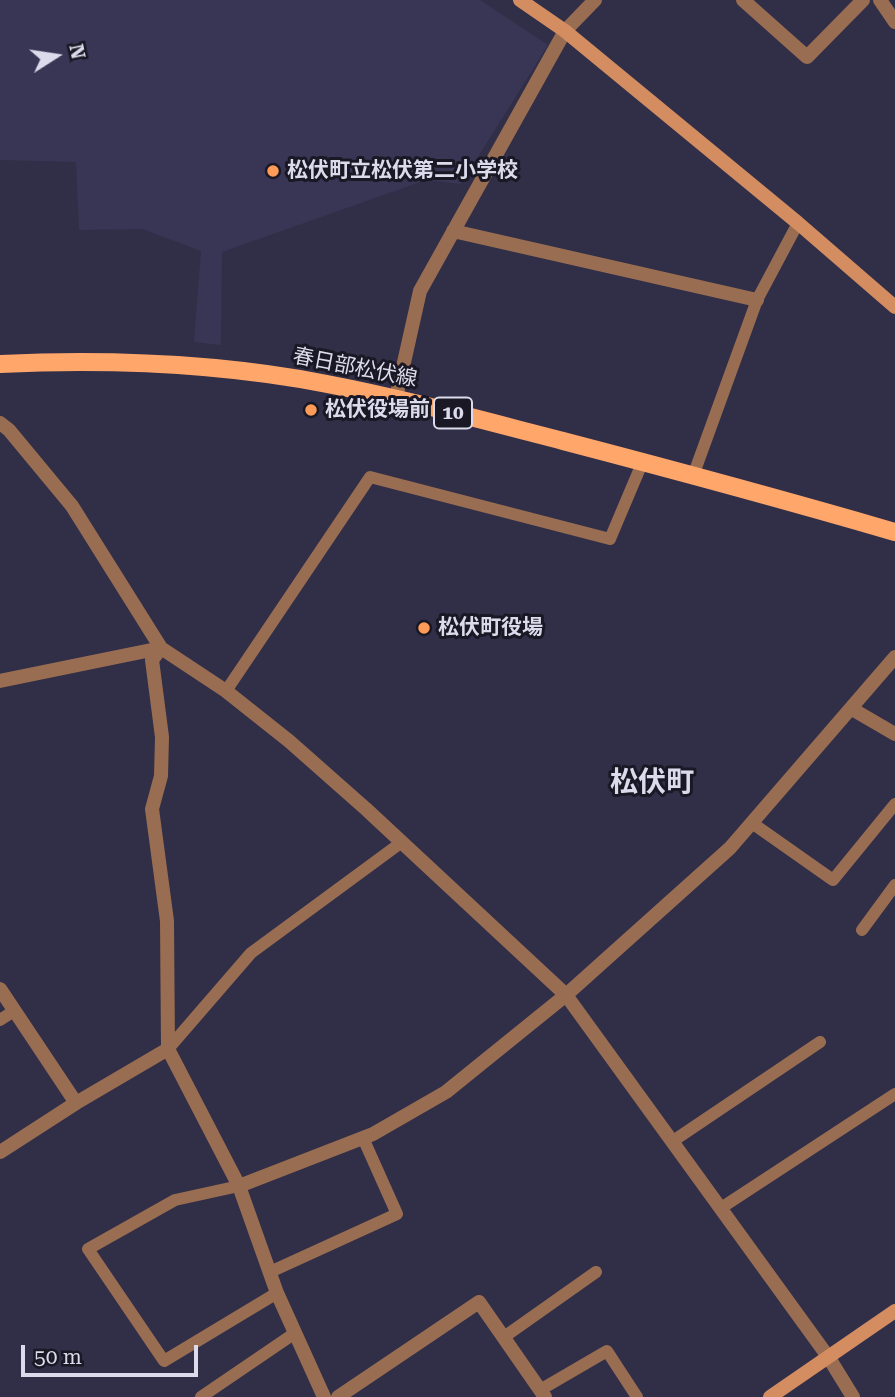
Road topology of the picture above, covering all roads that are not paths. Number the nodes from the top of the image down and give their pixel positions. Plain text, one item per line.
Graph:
1 (520, 0) edge
2 (595, 0) edge
3 (743, 0) edge
4 (863, 0) edge
5 (880, 0) edge
6 (895, 22) edge
7 (565, 31) junction
8 (798, 223) junction
9 (453, 231) junction
10 (757, 300) junction
11 (895, 307) edge
12 (0, 364) edge
13 (396, 398) junction
14 (0, 423) edge
15 (643, 461) junction
16 (694, 476) junction
17 (895, 532) edge
18 (161, 648) junction
19 (895, 657) edge
20 (0, 681) edge
21 (226, 691) junction
22 (852, 709) junction
23 (895, 734) edge
24 (895, 804) edge
25 (752, 823) junction
26 (402, 842) junction
27 (895, 886) edge
28 (862, 930) dead end
29 (0, 989) edge
30 (566, 995) junction
31 (14, 1011) junction
32 (0, 1020) edge
33 (820, 1042) dead end
34 (168, 1049) junction
35 (895, 1094) edge
36 (76, 1103) junction
37 (363, 1138) junction
38 (673, 1142) junction
39 (0, 1152) edge
40 (239, 1186) junction
41 (721, 1208) junction
42 (270, 1272) junction
43 (596, 1272) dead end
44 (277, 1293) junction
45 (895, 1311) edge
46 (295, 1334) junction
47 (504, 1337) junction
48 (829, 1357) junction
49 (542, 1394) edge
50 (201, 1397) edge
51 (324, 1397) edge
52 (338, 1397) edge
53 (637, 1397) edge
54 (770, 1397) edge
55 (853, 1397) edge

1 - 7 street
2 - 7 street
3 - 4 street
5 - 6 street
7 - 8 street
7 - 9 street
8 - 10 lane
8 - 11 street
9 - 10 street
9 - 13 street
10 - 16 lane
12 - 13 main road, 春日部松伏線 / 10
13 - 15 main road, 春日部松伏線 / 10
14 - 18 street
15 - 16 main road, 春日部松伏線 / 10
15 - 21 lane
16 - 17 main road, 春日部松伏線 / 10
18 - 20 street
18 - 21 street
18 - 34 street
19 - 22 street
21 - 26 street
22 - 23 street
22 - 25 street
24 - 25 lane
25 - 30 street
26 - 30 street
26 - 34 lane
27 - 28 lane
29 - 31 street
30 - 37 street
30 - 38 street
31 - 32 lane
31 - 36 street
33 - 38 lane
34 - 36 street
34 - 40 street
35 - 41 lane
36 - 39 street
37 - 40 street
37 - 42 lane
38 - 41 street
40 - 42 street
40 - 44 lane
41 - 48 street
42 - 44 street
43 - 47 lane
44 - 46 street
45 - 48 street
46 - 50 lane
46 - 51 street
47 - 49 street
47 - 52 street
48 - 54 street
48 - 55 street
49 - 53 lane

